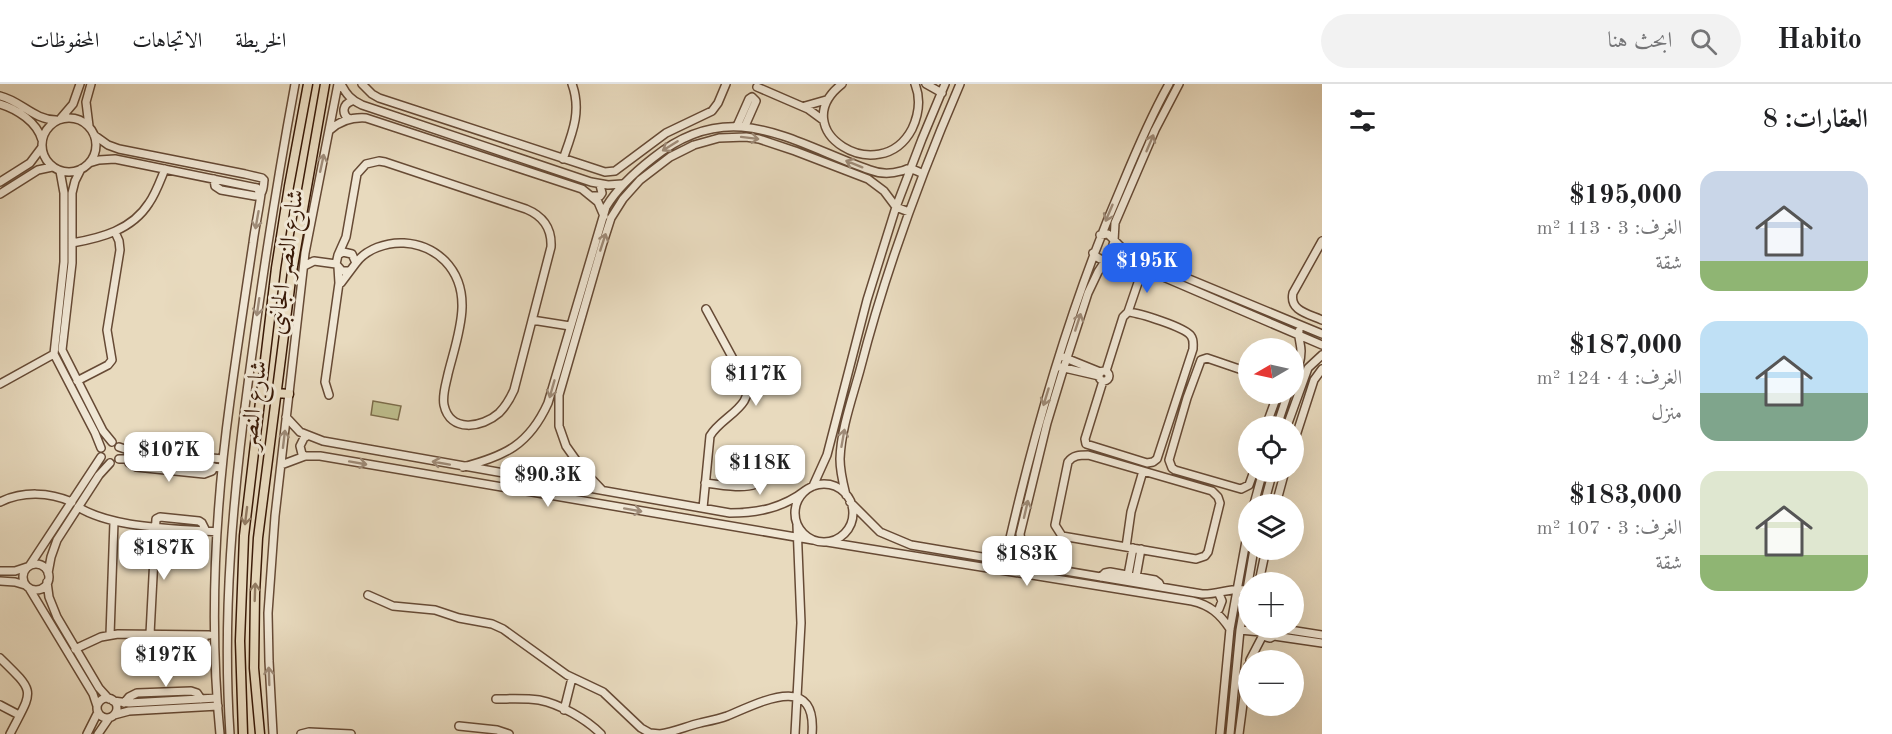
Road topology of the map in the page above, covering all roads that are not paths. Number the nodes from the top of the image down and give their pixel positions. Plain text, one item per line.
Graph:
1 (91, 84) edge
2 (295, 84) edge
3 (308, 84) edge
4 (325, 84) edge
5 (340, 84) edge
6 (362, 84) edge
7 (572, 84) edge
8 (726, 84) edge
9 (769, 84) edge
10 (842, 84) edge
11 (915, 84) edge
12 (926, 84) edge
13 (945, 84) edge
14 (960, 84) edge
15 (1169, 84) edge
16 (1179, 84) edge
17 (757, 85) edge
18 (77, 86) edge
19 (942, 93) junction
20 (774, 94) junction
21 (0, 96) edge
22 (752, 97) junction
23 (826, 100) junction
24 (352, 101) junction
25 (0, 104) edge
26 (803, 106) junction
27 (59, 119) junction
28 (349, 119) junction
29 (824, 120) junction
30 (89, 126) junction
31 (737, 126) junction
32 (745, 126) junction
33 (330, 130) junction
34 (94, 135) junction
35 (42, 143) junction
36 (144, 155) junction
37 (563, 159) junction
38 (89, 163) junction
39 (194, 164) junction
40 (142, 165) junction
41 (52, 167) junction
42 (910, 168) junction
43 (81, 169) junction
44 (165, 169) junction
45 (60, 171) junction
46 (244, 174) junction
47 (923, 174) junction
48 (191, 175) junction
49 (214, 179) junction
50 (0, 182) edge
51 (624, 184) junction
52 (243, 185) junction
53 (600, 185) junction
54 (632, 188) junction
55 (261, 194) junction
56 (594, 196) junction
57 (0, 197) edge
58 (896, 207) junction
59 (909, 212) junction
60 (603, 214) junction
61 (611, 218) junction
62 (115, 232) junction
63 (1100, 235) junction
64 (345, 237) junction
65 (1114, 241) junction
66 (1322, 241) edge
67 (72, 243) junction
68 (305, 253) junction
69 (351, 253) junction
70 (366, 253) junction
71 (1093, 253) junction
72 (1106, 261) junction
73 (337, 262) junction
74 (356, 263) junction
75 (304, 266) junction
76 (1143, 268) junction
77 (348, 271) junction
78 (339, 289) junction
79 (64, 305) junction
80 (706, 309) dead end
81 (1128, 312) junction
82 (532, 320) junction
83 (1322, 320) edge
84 (570, 326) junction
85 (1301, 326) junction
86 (1298, 334) junction
87 (1322, 334) edge
88 (1299, 338) edge
89 (1322, 345) edge
90 (54, 354) junction
91 (1058, 355) junction
92 (1322, 355) edge
93 (1067, 358) junction
94 (1055, 365) junction
95 (1064, 367) junction
96 (1238, 369) edge
97 (1322, 369) edge
98 (1102, 375) junction
99 (77, 381) junction
100 (0, 384) edge
101 (276, 393) junction
102 (289, 394) junction
103 (329, 395) dead end
104 (1291, 416) edge
105 (1302, 416) edge
106 (286, 417) junction
107 (308, 436) junction
108 (112, 442) junction
109 (119, 447) junction
110 (793, 450) dead end
111 (101, 452) junction
112 (304, 456) junction
113 (197, 457) junction
114 (119, 459) junction
115 (128, 459) junction
116 (223, 459) junction
117 (110, 463) junction
118 (196, 465) junction
119 (281, 465) junction
120 (463, 467) junction
121 (218, 468) junction
122 (1143, 471) junction
123 (1250, 482) edge
124 (705, 483) junction
125 (813, 486) junction
126 (602, 490) junction
127 (806, 490) junction
128 (848, 499) junction
129 (0, 502) edge
130 (75, 505) junction
131 (703, 508) junction
132 (114, 522) junction
133 (797, 525) junction
134 (154, 526) junction
135 (218, 532) junction
136 (798, 538) junction
137 (813, 540) junction
138 (827, 542) junction
139 (1133, 548) junction
140 (991, 558) junction
141 (1242, 560) edge
142 (1030, 565) junction
143 (28, 566) junction
144 (988, 568) junction
145 (0, 571) edge
146 (48, 573) junction
147 (1028, 574) junction
148 (1132, 576) junction
149 (1101, 577) junction
150 (0, 581) edge
151 (47, 582) junction
152 (27, 587) junction
153 (1161, 587) junction
154 (1237, 588) junction
155 (1219, 594) junction
156 (368, 595) dead end
157 (1216, 612) junction
158 (1230, 629) junction
159 (1304, 632) edge
160 (150, 634) junction
161 (111, 635) junction
162 (205, 635) junction
163 (214, 635) junction
164 (1322, 635) edge
165 (1239, 638) edge
166 (1290, 638) edge
167 (1322, 642) edge
168 (75, 649) junction
169 (0, 658) edge
170 (572, 678) junction
171 (797, 697) junction
172 (201, 699) junction
173 (496, 699) dead end
174 (111, 700) junction
175 (217, 702) junction
176 (124, 703) junction
177 (185, 704) junction
178 (0, 705) edge
179 (98, 709) junction
180 (564, 710) junction
181 (20, 715) junction
182 (1241, 716) edge
183 (111, 717) junction
184 (459, 726) dead end
185 (10, 734) edge
186 (87, 734) edge
187 (98, 734) edge
188 (220, 734) edge
189 (230, 734) edge
190 (243, 734) edge
191 (260, 734) edge
192 (273, 734) edge
193 (301, 734) edge
194 (351, 734) edge
195 (509, 734) edge
196 (601, 734) edge
197 (660, 734) edge
198 (795, 734) edge
199 (812, 734) edge
200 (1220, 734) edge
201 (1230, 734) edge
202 (1239, 734) edge

1 - 30 street
2 -> 189 street, شارع النصر الجانبى
3 -> 190 main road, شارع النصر
4 - 101 main road, شارع النصر
5 - 24 street
5 - 33 street, شارع النصر الجانبى
6 - 37 street
7 - 37 street
8 - 37 street
9 - 20 street
10 - 23 street
11 - 29 street
12 - 19 street
13 - 19 street
14 - 47 street
15 -> 63 street
65 -> 16 street
17 - 20 street
17 - 22 street
18 - 27 street
19 - 42 street
20 - 26 street
21 - 27 street
22 - 31 street
22 - 32 street
23 - 26 street
23 - 29 street
24 - 28 street
24 - 53 street
25 - 35 street
26 - 29 street
27 - 30 street
27 - 35 street
28 - 33 street
28 - 56 street
30 - 34 street
31 - 32 street
31 -> 51 street
42 -> 32 street
68 -> 33 street, شارع النصر الجانبى
34 - 36 street
34 - 38 street
35 - 41 street
35 - 50 street
36 - 39 street
36 - 40 street
38 - 40 street
38 - 43 street
39 - 46 street
39 - 48 street
40 - 44 street
41 - 45 street
41 - 57 street
42 - 47 street
42 - 58 street
43 - 45 street
43 - 67 street
44 - 48 street
44 - 62 street
45 - 79 street
46 - 52 street
46 - 55 street
47 - 59 street
48 - 49 street
49 - 52 street
49 - 55 street
51 - 53 street
51 - 54 street
51 - 60 street
52 - 55 street
53 - 56 street
54 -> 58 street
54 - 61 street
55 -> 116 street
56 - 60 street
58 - 59 street
58 - 125 street
128 -> 59 street
60 - 61 street
60 - 84 street
126 -> 61 street
62 - 67 street
62 - 99 street
63 - 65 street
63 - 71 street
64 - 69 street
64 - 73 street
64 - 82 street
65 - 72 street
65 - 85 street
66 - 83 street
67 - 79 street
68 - 73 street
68 - 75 street, شارع النصر الجانبى
69 - 70 street
69 - 73 street
69 - 74 street
70 - 74 street
70 - 82 street
71 - 72 street
71 - 91 street
72 - 76 street
93 -> 72 street
73 - 75 street
73 - 77 street
73 - 78 street
74 - 77 street
75 - 102 street, شارع النصر الجانبى
76 - 81 street
76 - 86 street
77 - 78 street
78 - 103 street
79 - 90 street
79 - 99 street
80 - 124 street
81 - 98 street
81 - 98 street
82 - 84 street
84 -> 120 street
85 - 86 street
85 - 87 street
86 - 88 street
86 - 89 street
90 - 100 street
90 - 111 street
91 - 93 street
91 - 94 street
92 - 104 street
93 - 95 street
93 - 98 street
94 - 95 street
94 -> 140 street
95 - 98 street
142 -> 95 street
96 - 123 street
97 - 105 street
99 - 108 street
101 - 102 main road
191 -> 101 main road, شارع النصر
102 - 106 street, شارع النصر الجانبى
106 - 107 street
119 -> 106 street, شارع النصر الجانبى
107 - 112 street
120 -> 107 street
108 - 109 street
108 - 111 street
109 - 113 street
109 - 114 street
110 - 124 street
111 - 117 street
111 - 130 street
112 - 119 street
112 -> 136 street
113 - 116 street
113 - 118 street
114 - 115 street
114 - 117 street
115 - 118 street
115 - 121 street
116 - 121 street
117 - 130 street
118 - 121 street
192 -> 119 street, شارع النصر الجانبى
120 - 126 street
121 - 135 street
122 - 139 street
122 - 139 street
122 - 139 street
124 - 131 street
125 - 127 street
125 - 128 street
126 - 131 street
127 - 131 street
127 - 133 street
128 - 138 street
128 - 140 street
129 - 130 street
130 - 132 street
130 - 143 street
130 - 146 street
132 - 134 street
132 - 161 street
133 - 136 street
133 - 137 street
134 - 135 street
134 - 160 street
135 - 163 street
136 - 137 street
136 - 171 street
137 - 138 street
138 - 144 street
139 - 148 street
140 - 142 street
140 - 144 street
141 - 154 street
142 - 147 street
142 - 149 street
143 - 145 street
143 - 146 street
143 - 152 street
144 - 147 street
146 - 151 street
147 - 157 street
148 - 149 street
148 - 153 street
149 - 153 street
150 - 152 street
151 - 152 street
151 - 168 street
152 - 179 street
153 - 155 street
154 - 155 street
154 - 158 street
155 - 157 street
156 - 170 street
157 - 158 street
158 - 200 street
159 - 164 street
160 - 161 street
160 - 162 street
160 - 162 street
161 - 168 street
162 - 163 street
163 - 175 street
165 - 201 street
166 - 167 street
168 - 174 street
169 - 181 street
170 - 180 street
170 - 197 street
171 - 197 street
171 - 198 street
171 - 199 street
172 - 175 street
172 - 176 street
172 - 177 street
173 - 180 street
174 - 176 street
174 - 179 street
174 - 183 street
175 - 177 street
175 - 188 street
176 - 177 street
177 - 183 street
178 - 181 street
179 - 183 street
179 - 186 street
180 - 196 street
181 - 185 street
182 - 202 street
183 - 187 street
184 - 195 street
193 - 194 street

